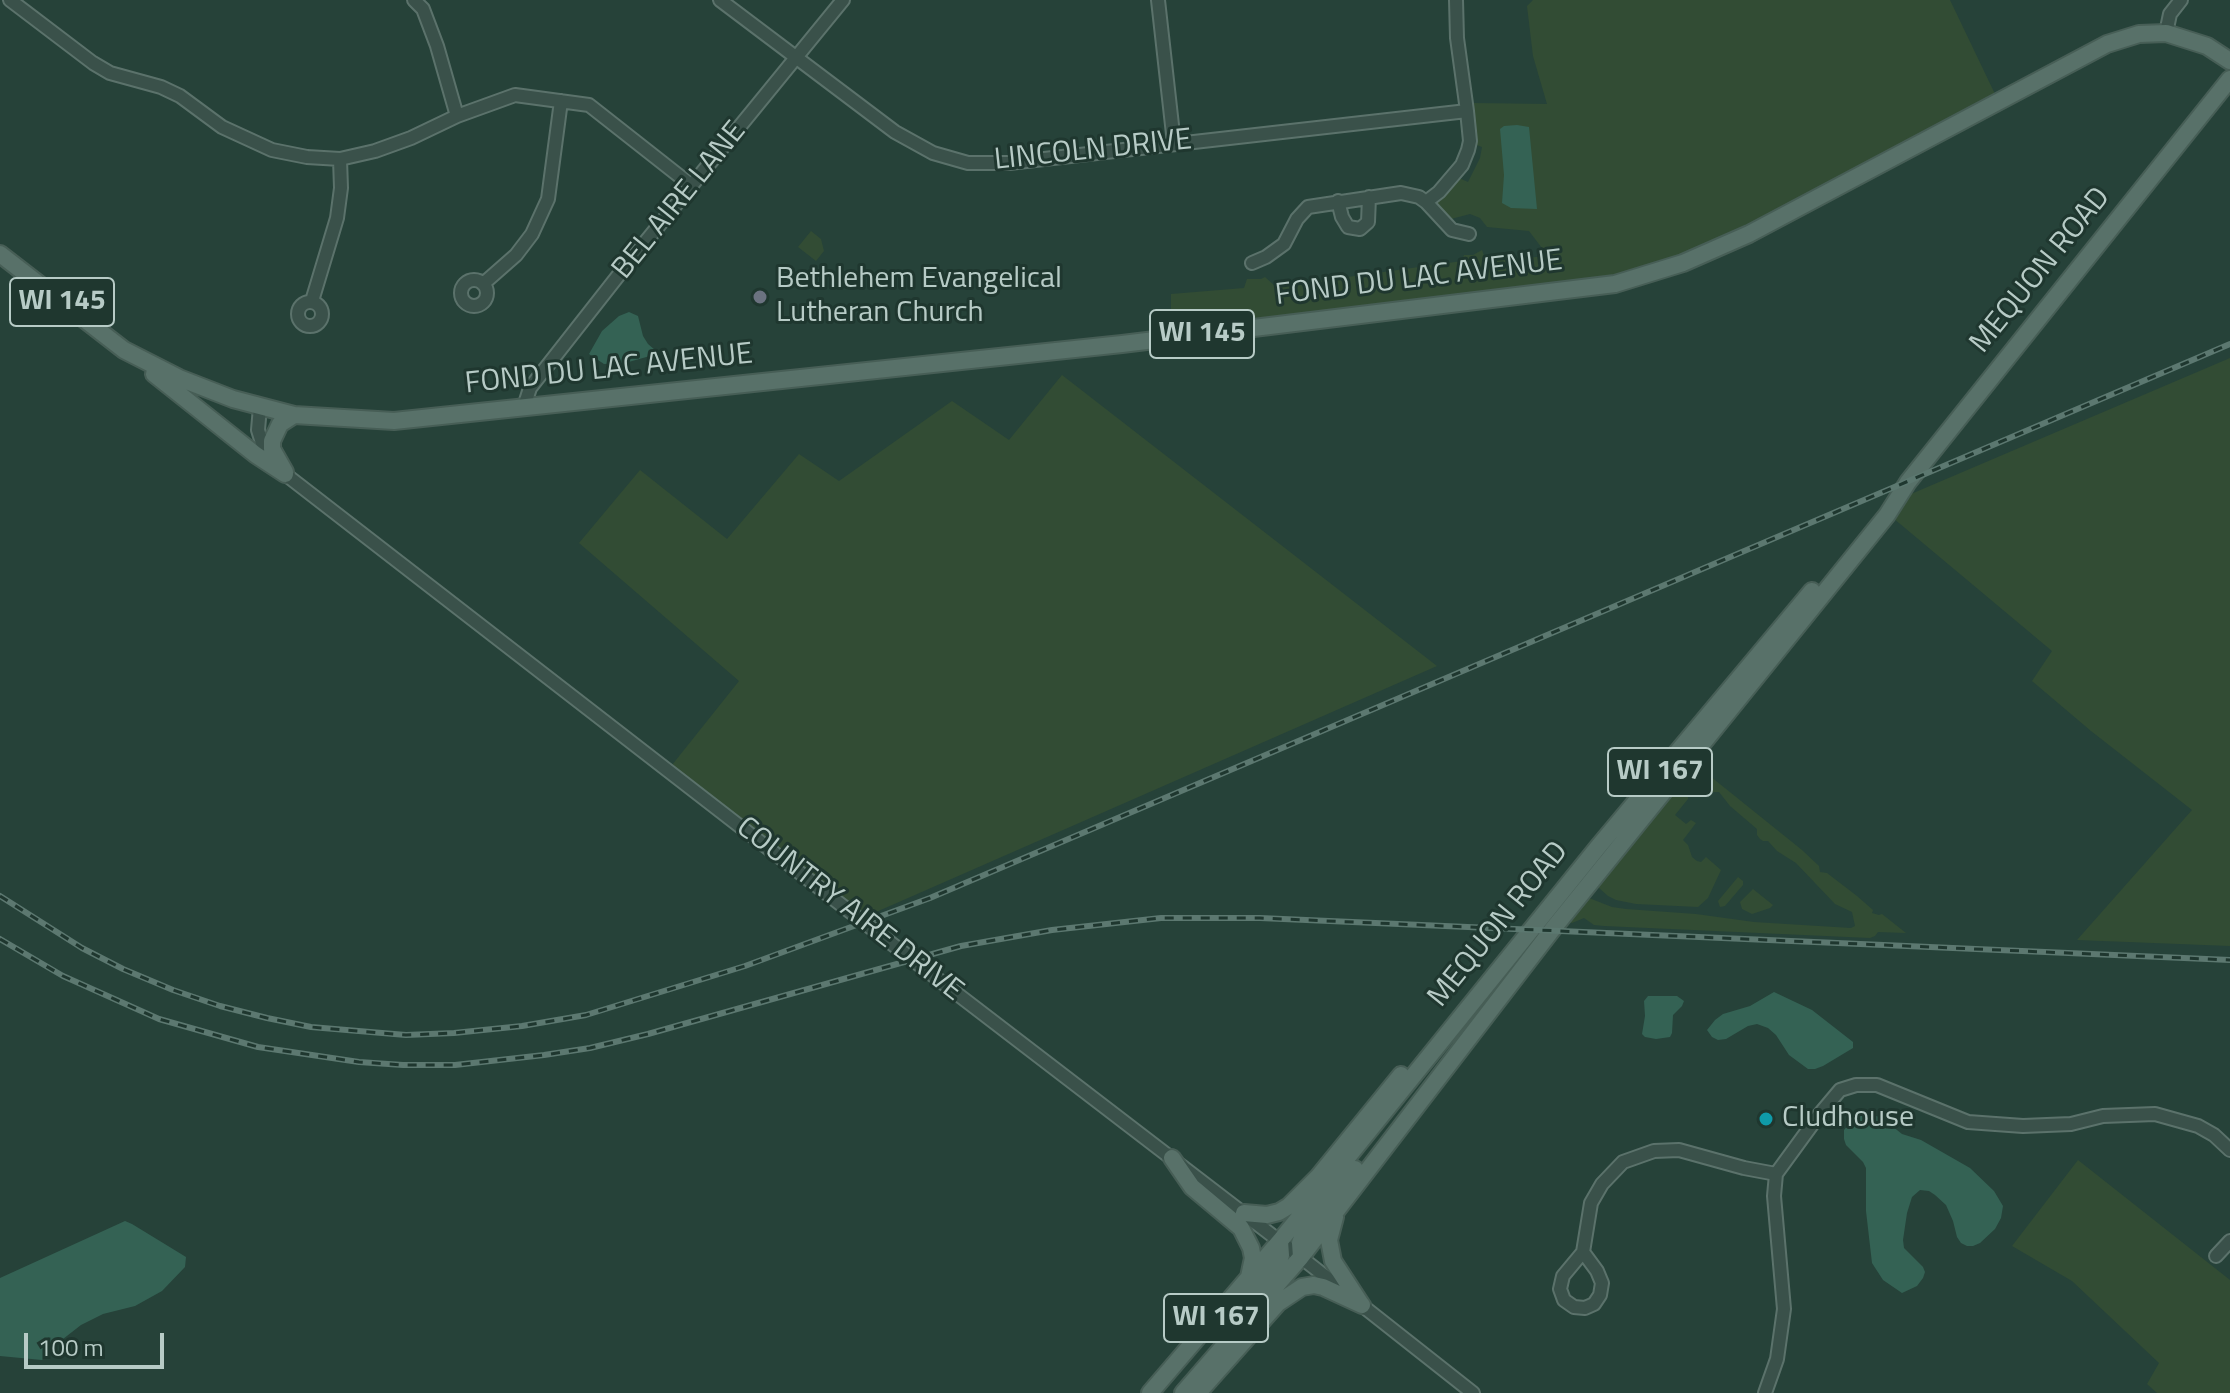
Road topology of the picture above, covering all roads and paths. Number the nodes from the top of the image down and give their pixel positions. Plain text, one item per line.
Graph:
1 (10, 0) edge
2 (414, 0) edge
3 (720, 0) edge
4 (843, 0) edge
5 (1158, 0) edge
6 (1456, 0) edge
7 (2181, 0) edge
8 (2166, 33) junction
9 (797, 58) junction
10 (2230, 61) edge
11 (2230, 79) edge
12 (561, 101) junction
13 (1467, 111) junction
14 (457, 116) junction
15 (1174, 143) junction
16 (340, 159) junction
17 (692, 186) junction
18 (1369, 197) junction
19 (1338, 201) junction
20 (1426, 202) junction
21 (1469, 234) dead end
22 (0, 254) edge
23 (1252, 263) dead end
24 (483, 284) dead end
25 (312, 301) dead end
26 (124, 350) junction
27 (260, 407) junction
28 (524, 407) junction
29 (294, 415) junction
30 (285, 474) junction
31 (1896, 498) junction
32 (1454, 1025) junction
33 (1432, 1053) junction
34 (2230, 1150) edge
35 (1172, 1158) junction
36 (1776, 1174) junction
37 (1339, 1207) junction
38 (1244, 1213) junction
39 (1280, 1241) junction
40 (2230, 1241) edge
41 (1583, 1252) dead end
42 (2216, 1256) dead end
43 (1301, 1257) junction
44 (1248, 1280) junction
45 (1362, 1305) junction
46 (1150, 1393) edge
47 (1171, 1393) edge
48 (1183, 1393) edge
49 (1198, 1393) edge
50 (1473, 1393) edge
51 (1765, 1393) edge

1 - 16 street
2 - 14 street
3 - 9 street, LINCOLN DRIVE
4 - 9 street, BEL AIRE LANE
5 - 15 street
6 - 13 street
7 - 8 street
8 - 10 main road, FOND DU LAC AVENUE / WI 145
8 - 28 main road, FOND DU LAC AVENUE / WI 145
9 - 15 street, LINCOLN DRIVE
9 - 17 street, BEL AIRE LANE
11 - 31 main road, MEQUON ROAD / WI 167
12 - 14 street
12 - 17 street
12 - 24 street
13 - 15 street, LINCOLN DRIVE
13 - 20 street
14 - 16 street
16 - 25 street
17 - 28 street, BEL AIRE LANE
18 - 19 street
18 - 19 street
18 - 20 street
19 - 23 street
20 - 21 street
22 - 26 main road, FOND DU LAC AVENUE / WI 145
26 - 27 main road, FOND DU LAC AVENUE / WI 145
26 - 30 main road
27 - 29 main road, FOND DU LAC AVENUE / WI 145
27 - 30 street, COUNTRY AIRE DRIVE
28 - 29 main road, FOND DU LAC AVENUE / WI 145
29 - 30 main road
30 - 35 street, COUNTRY AIRE DRIVE
31 - 32 main road, MEQUON ROAD / WI 167
31 - 37 main road, MEQUON ROAD / WI 167
32 - 33 main road, MEQUON ROAD / WI 167
32 - 38 main road
33 - 39 main road, MEQUON ROAD / WI 167
33 - 43 main road
34 - 36 street
35 - 38 street, COUNTRY AIRE DRIVE
35 - 44 main road
36 - 41 street
36 - 51 street
37 - 43 main road, MEQUON ROAD / WI 167
37 - 45 main road
38 - 39 street, COUNTRY AIRE DRIVE
39 - 43 street, COUNTRY AIRE DRIVE
39 - 44 main road, MEQUON ROAD / WI 167
39 - 47 main road
40 - 42 street
43 - 45 street, COUNTRY AIRE DRIVE
43 - 48 main road, MEQUON ROAD / WI 167
44 - 46 main road, MEQUON ROAD / WI 167
45 - 49 main road
45 - 50 street, COUNTRY AIRE DRIVE

